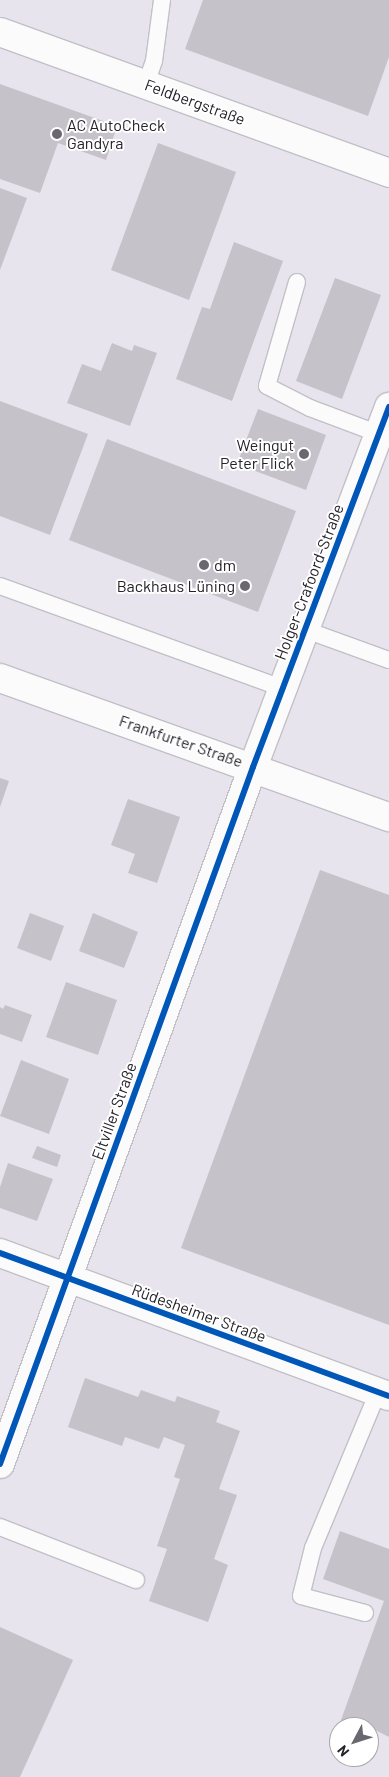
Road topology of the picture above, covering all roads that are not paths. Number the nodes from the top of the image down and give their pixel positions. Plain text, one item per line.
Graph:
1 (162, 0) edge
2 (0, 32) edge
3 (146, 84) junction
4 (389, 173) edge
5 (297, 282) dead end
6 (389, 407) edge
7 (379, 434) junction
8 (0, 586) edge
9 (306, 630) junction
10 (389, 660) edge
11 (0, 678) edge
12 (284, 689) junction
13 (253, 767) junction
14 (389, 817) edge
15 (0, 1253) edge
16 (68, 1280) junction
17 (383, 1394) edge
18 (0, 1464) edge
19 (0, 1527) edge
20 (136, 1580) dead end
21 (365, 1613) dead end

1 - 3 lane
2 - 3 street, Feldbergstraße
3 - 4 street, Feldbergstraße
5 - 7 lane
6 - 7 street, Holger-Crafoord-Straße
7 - 9 street, Holger-Crafoord-Straße
8 - 12 lane
9 - 10 lane
9 - 12 street, Holger-Crafoord-Straße
11 - 13 street, Frankfurter Straße
12 - 13 street, Holger-Crafoord-Straße
13 - 14 street, Frankfurter Straße
13 - 16 street, Eltviller Straße
15 - 16 street, Rüdesheimer Straße
16 - 17 street, Rüdesheimer Straße
16 - 18 street, Eltviller Straße
17 - 21 lane
19 - 20 lane

